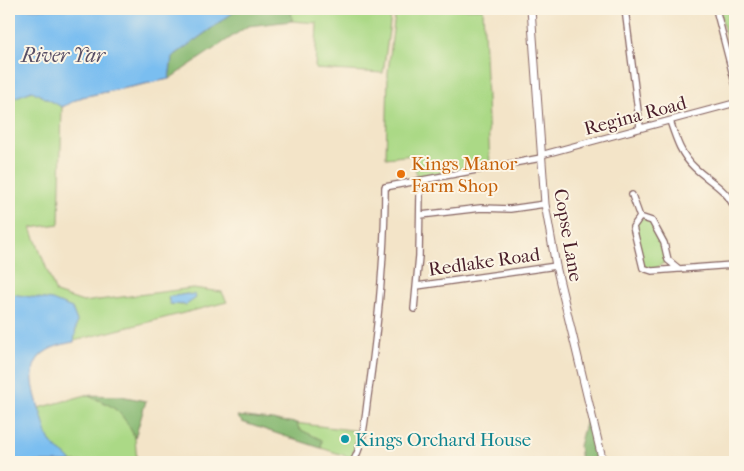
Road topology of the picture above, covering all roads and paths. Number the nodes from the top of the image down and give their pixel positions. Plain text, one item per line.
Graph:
1 (531, 9) edge
2 (625, 9) edge
3 (716, 9) edge
4 (734, 73) edge
5 (735, 83) edge
6 (735, 103) edge
7 (670, 121) junction
8 (640, 127) junction
9 (541, 156) junction
10 (420, 192) dead end
11 (632, 195) dead end
12 (545, 204) junction
13 (735, 209) edge
14 (421, 215) junction
15 (640, 217) junction
16 (735, 263) edge
17 (556, 266) junction
18 (679, 268) junction
19 (417, 286) junction
20 (414, 309) dead end
21 (353, 462) edge
22 (602, 462) edge

1 - 9 street, Copse Lane
2 - 8 street
3 - 4 street
4 - 5 street
6 - 7 street, Regina Road
7 - 8 street, Regina Road
7 - 13 street
8 - 9 street, Regina Road
9 - 12 street, Copse Lane
9 - 21 street, Regina Road
10 - 14 street
11 - 15 street
12 - 14 street
12 - 17 street, Copse Lane
14 - 19 street
15 - 18 street
15 - 18 street
16 - 18 street
17 - 19 street, Redlake Road
17 - 22 street, Copse Lane
19 - 20 street

